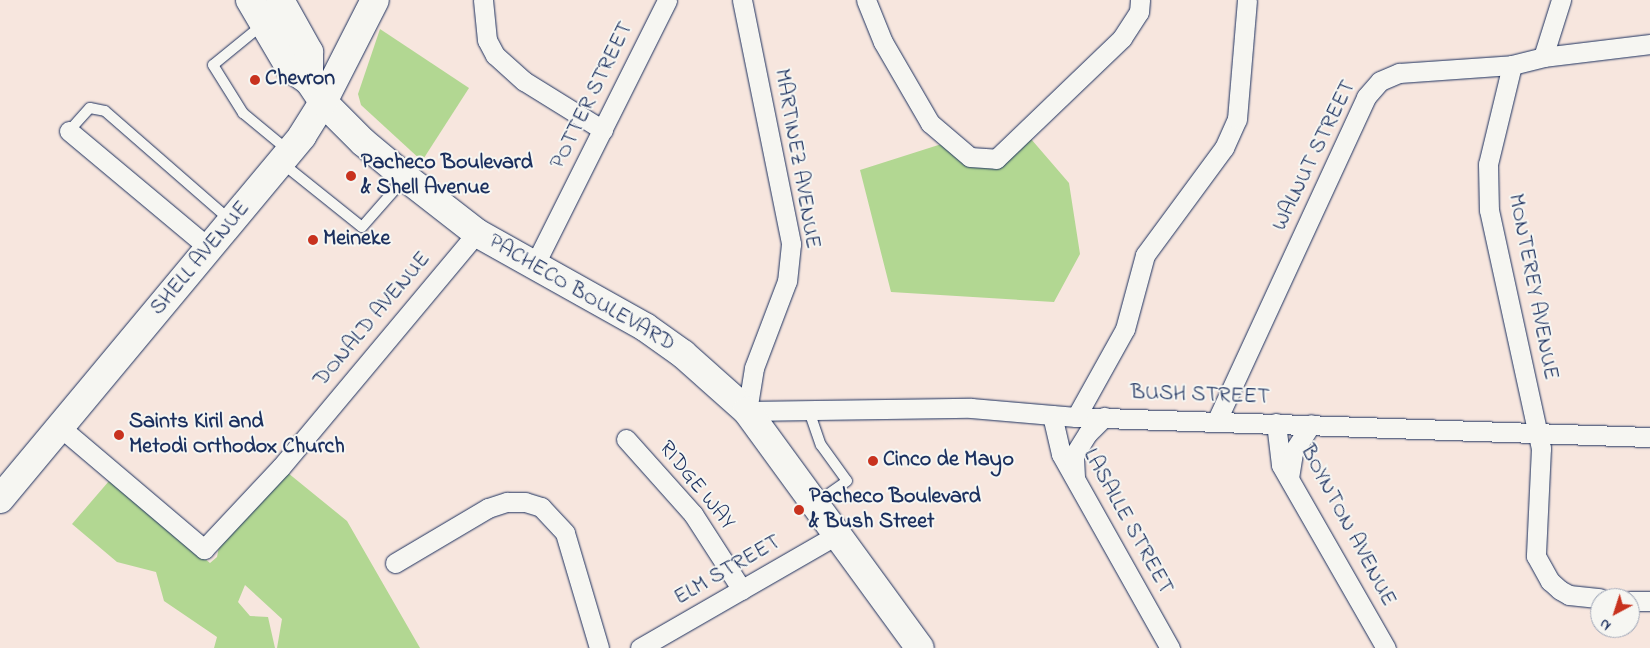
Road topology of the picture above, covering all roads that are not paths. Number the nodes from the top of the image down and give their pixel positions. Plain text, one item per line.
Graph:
1 (250, 0) edge
2 (280, 0) edge
3 (375, 0) edge
4 (483, 0) edge
5 (666, 0) edge
6 (742, 0) edge
7 (866, 0) edge
8 (1140, 0) edge
9 (1247, 0) edge
10 (1561, 0) edge
11 (262, 25) junction
12 (1650, 44) edge
13 (1543, 57) junction
14 (1512, 65) junction
15 (316, 92) junction
16 (603, 130) junction
17 (69, 131) joint
18 (285, 157) junction
19 (405, 177) junction
20 (232, 222) junction
21 (477, 233) junction
22 (210, 249) junction
23 (534, 266) junction
24 (808, 408) junction
25 (747, 410) junction
26 (1052, 415) junction
27 (1076, 417) junction
28 (1104, 417) junction
29 (1217, 420) junction
30 (1276, 423) junction
31 (1310, 424) junction
32 (60, 427) junction
33 (1537, 431) junction
34 (1650, 437) edge
35 (626, 439) dead end
36 (1289, 478) junction
37 (1075, 481) junction
38 (0, 499) edge
39 (816, 504) junction
40 (838, 534) junction
41 (395, 563) dead end
42 (742, 590) junction
43 (1590, 597) edge
44 (600, 648) edge
45 (640, 648) edge
46 (920, 648) edge
47 (1170, 648) edge
48 (1386, 648) edge

1 - 11 main road, PACHECO BOULEVARD
2 - 15 main road
3 - 15 main road, SHELL AVENUE
4 - 16 street
5 - 16 street, POTTER STREET
6 - 25 street, MARTINEZ AVENUE
7 - 8 street
9 - 27 street
10 - 13 street
11 - 15 main road, PACHECO BOULEVARD
11 - 18 lane
12 - 13 street, WALNUT STREET
13 - 14 street, WALNUT STREET
14 - 29 street, WALNUT STREET
14 - 33 street, MONTEREY AVENUE
15 - 18 main road, SHELL AVENUE
15 - 19 main road, PACHECO BOULEVARD
16 - 23 street, POTTER STREET
17 - 20 lane
17 - 22 street
18 - 19 lane
18 - 20 main road, SHELL AVENUE
19 - 21 main road, PACHECO BOULEVARD
20 - 22 main road, SHELL AVENUE
21 - 23 main road, PACHECO BOULEVARD
21 - 32 street, DONALD AVENUE
22 - 32 main road, SHELL AVENUE
23 - 25 main road, PACHECO BOULEVARD
24 - 25 street, BUSH STREET
24 - 26 street, BUSH STREET
24 - 39 lane
25 - 39 main road, PACHECO BOULEVARD
26 - 27 street, BUSH STREET
26 - 37 street, LASALLE STREET
27 - 28 street, BUSH STREET
28 - 29 street, BUSH STREET
28 - 37 street
29 - 30 street, BUSH STREET
30 - 31 street, BUSH STREET
30 - 36 street, BOYNTON AVENUE
31 - 33 street, BUSH STREET
31 - 36 street
32 - 38 main road, SHELL AVENUE
33 - 34 street, BUSH STREET
33 - 43 street, MONTEREY AVENUE
35 - 42 street, RIDGE WAY
36 - 48 street, BOYNTON AVENUE
37 - 47 street, LASALLE STREET
39 - 40 main road, PACHECO BOULEVARD
40 - 42 street, ELM STREET
40 - 46 main road, PACHECO BOULEVARD
41 - 44 street
42 - 45 street, ELM STREET

